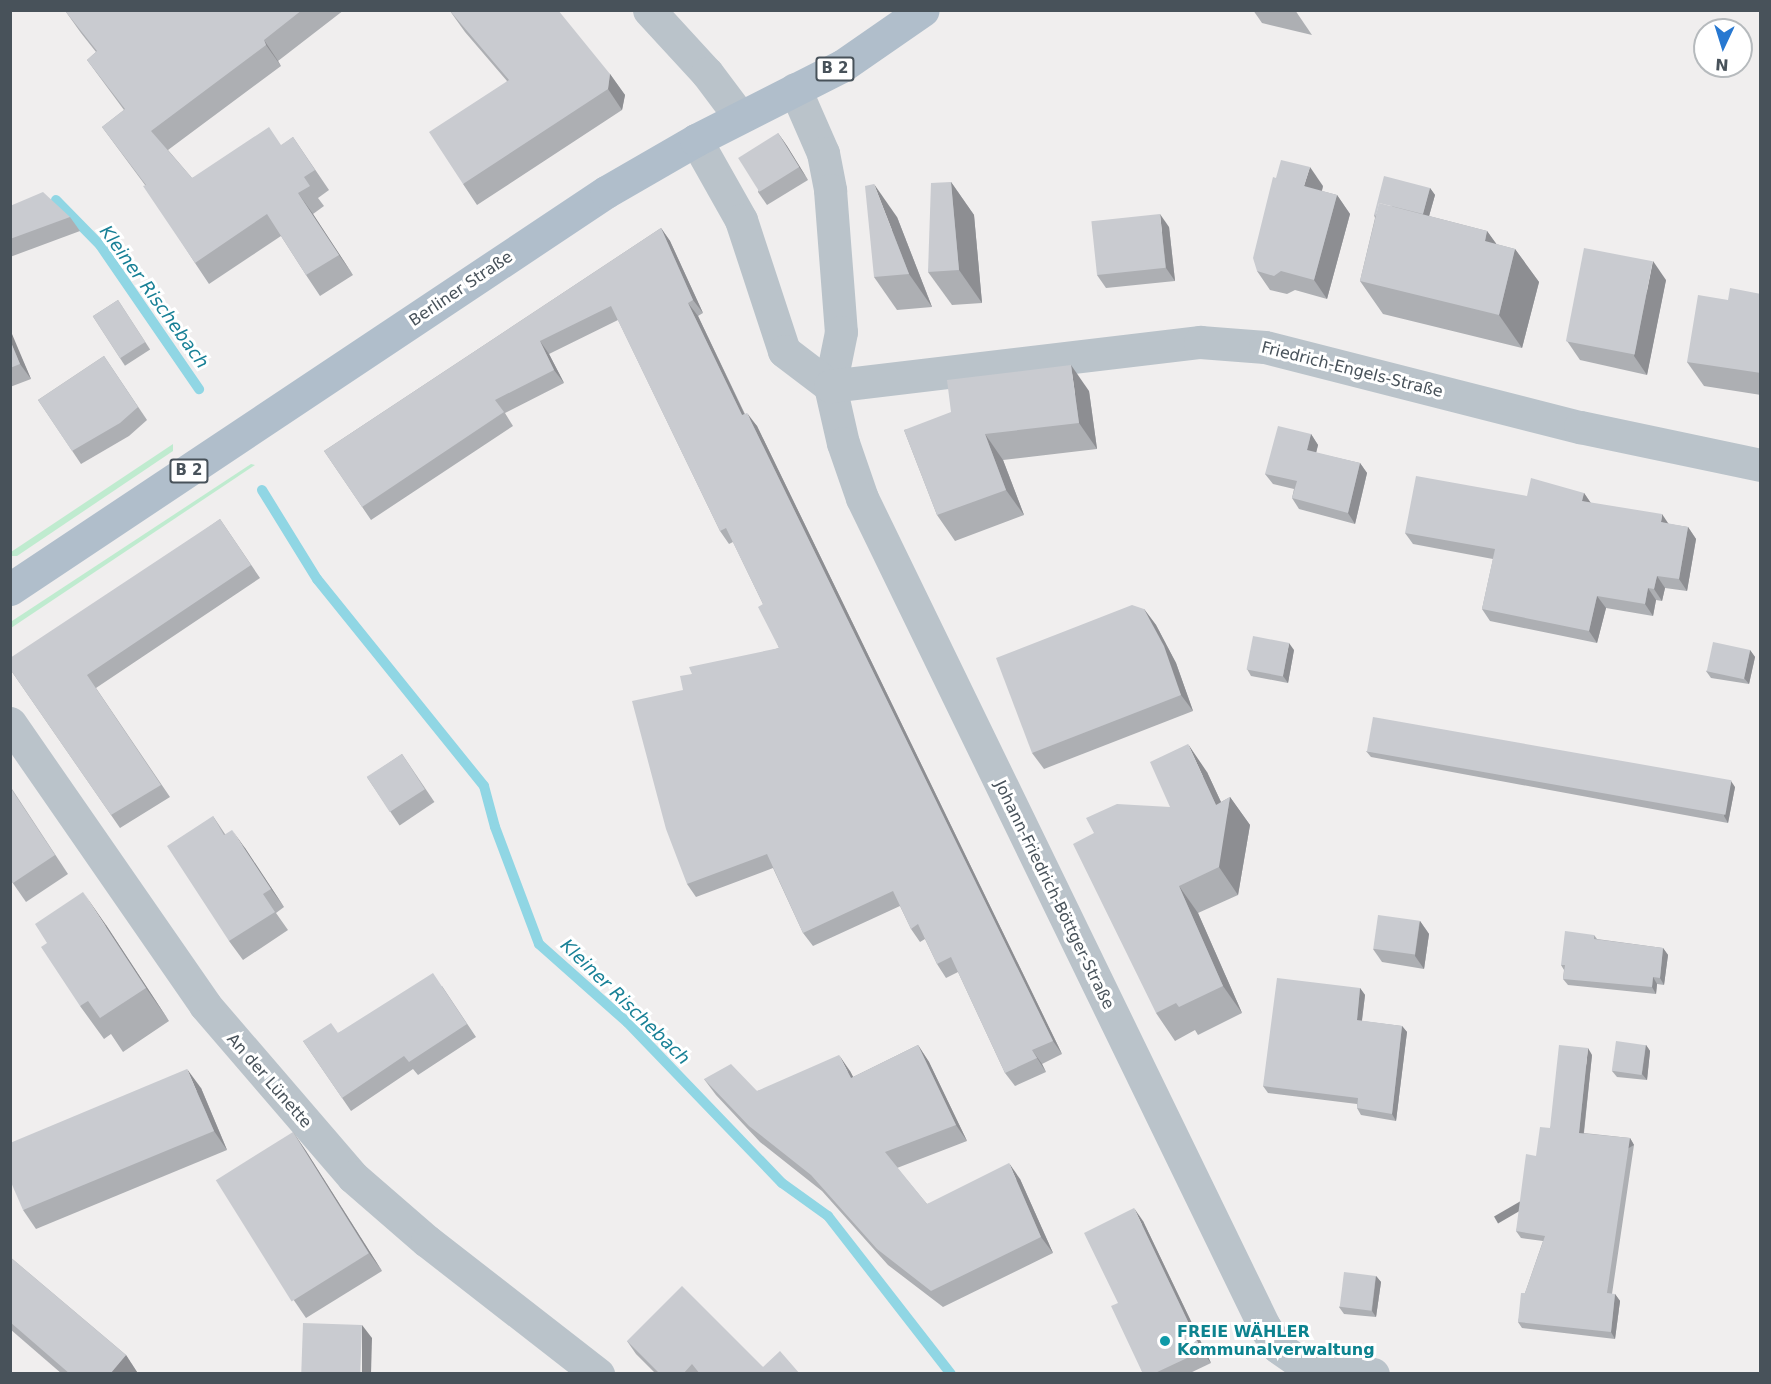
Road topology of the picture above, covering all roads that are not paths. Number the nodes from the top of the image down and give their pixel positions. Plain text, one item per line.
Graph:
1 (649, 10) edge
2 (924, 10) edge
3 (795, 89) junction
4 (740, 117) junction
5 (696, 140) junction
6 (830, 386) junction
7 (1761, 465) edge
8 (10, 589) edge
9 (10, 723) edge
10 (1320, 1371) edge
11 (598, 1374) edge
12 (1373, 1374) edge

1 - 4 street
2 - 3 main road, Berliner Straße / B 2
3 - 4 main road, Berliner Straße / B 2
3 - 6 street, Johann-Friedrich-Böttger-Straße
4 - 5 main road, Berliner Straße / B 2
5 - 6 street
5 - 8 main road, Berliner Straße / B 2
6 - 7 street, Friedrich-Engels-Straße
6 - 10 street, Johann-Friedrich-Böttger-Straße
9 - 11 street, An der Lünette
10 - 12 street, Johann-Friedrich-Böttger-Straße

